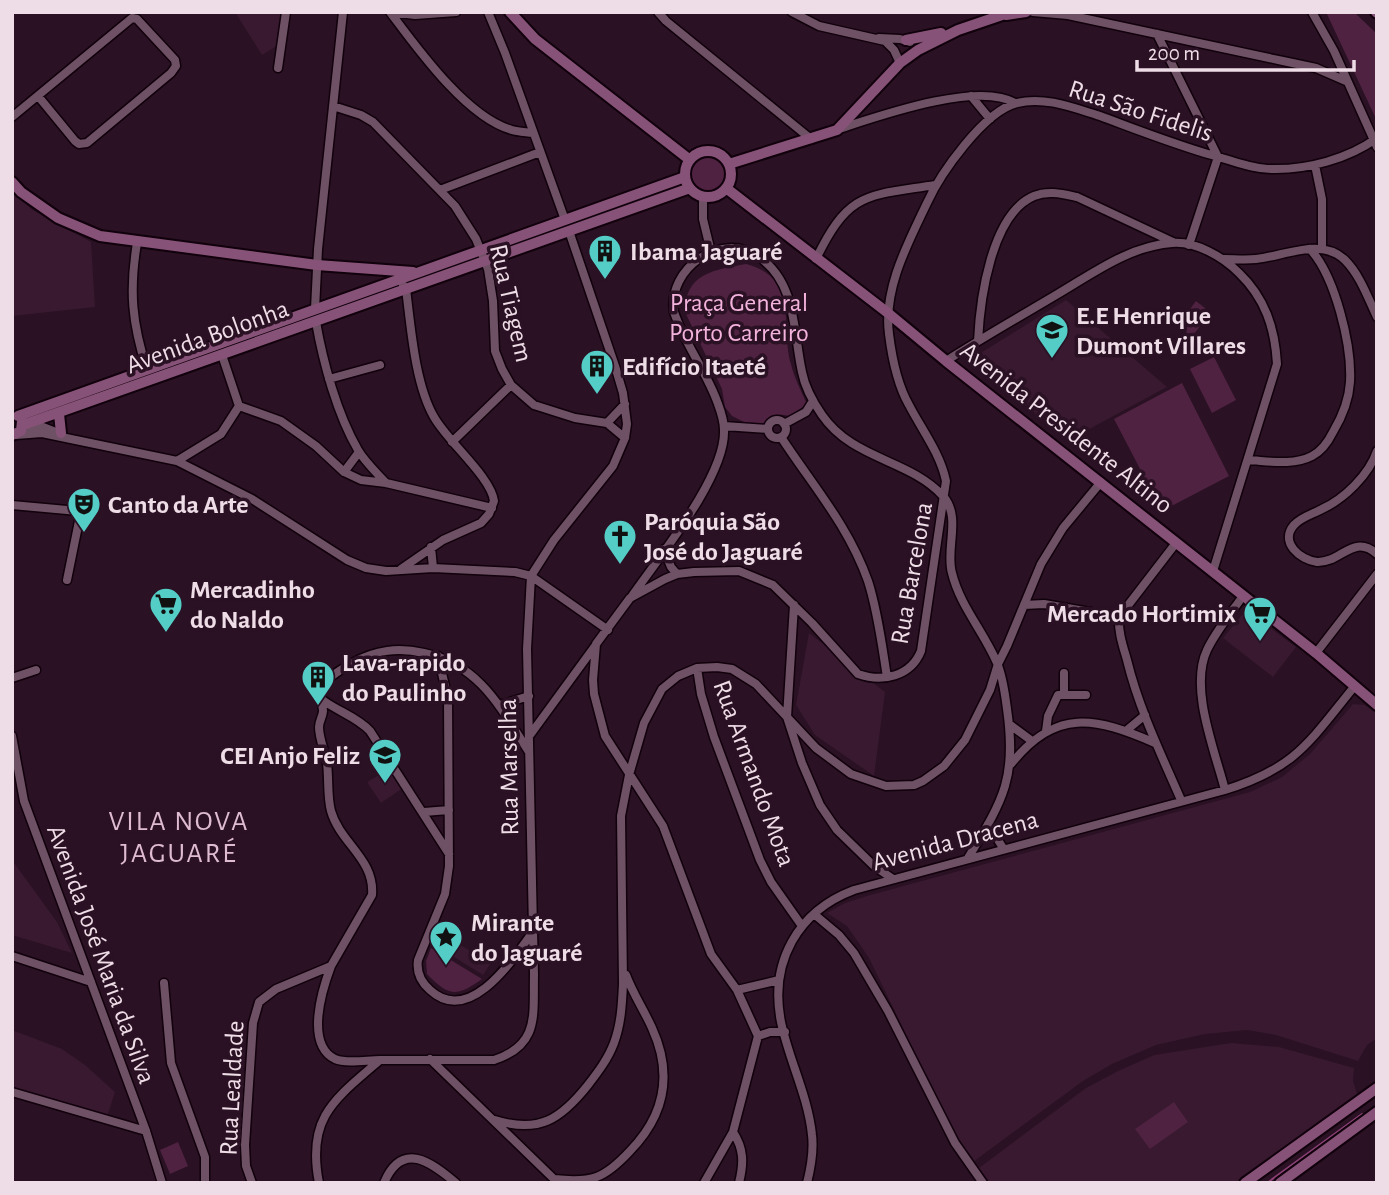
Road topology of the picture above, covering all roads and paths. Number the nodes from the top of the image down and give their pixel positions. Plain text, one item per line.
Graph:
1 (286, 12) edge
2 (343, 12) edge
3 (390, 12) edge
4 (456, 12) edge
5 (488, 12) edge
6 (510, 12) edge
7 (658, 12) edge
8 (792, 12) edge
9 (1026, 12) edge
10 (1033, 12) edge
11 (1312, 12) edge
12 (1008, 14) edge
13 (1067, 14) edge
14 (958, 30) junction
15 (1157, 34) junction
16 (876, 38) junction
17 (906, 40) junction
18 (918, 50) junction
19 (900, 63) junction
20 (278, 68) dead end
21 (1346, 81) junction
22 (38, 96) junction
23 (971, 96) junction
24 (1016, 103) junction
25 (333, 106) junction
26 (12, 117) edge
27 (990, 119) junction
28 (837, 130) junction
29 (533, 133) junction
30 (811, 139) junction
31 (1376, 142) edge
32 (540, 152) junction
33 (1218, 157) junction
34 (690, 160) junction
35 (729, 164) junction
36 (1315, 165) junction
37 (12, 181) edge
38 (688, 182) junction
39 (935, 185) junction
40 (726, 188) junction
41 (440, 190) junction
42 (704, 196) junction
43 (567, 226) junction
44 (137, 243) junction
45 (1175, 243) junction
46 (1189, 245) junction
47 (1322, 248) junction
48 (1310, 249) junction
49 (711, 252) junction
50 (483, 256) junction
51 (816, 259) junction
52 (1224, 259) junction
53 (317, 265) junction
54 (397, 275) junction
55 (406, 289) junction
56 (315, 309) junction
57 (888, 313) junction
58 (1377, 317) edge
59 (316, 322) junction
60 (978, 341) junction
61 (222, 355) junction
62 (946, 361) junction
63 (380, 365) dead end
64 (147, 370) junction
65 (329, 379) junction
66 (512, 385) junction
67 (813, 401) junction
68 (625, 404) junction
69 (239, 406) junction
70 (60, 414) junction
71 (607, 423) junction
72 (784, 424) junction
73 (17, 425) edge
74 (724, 426) junction
75 (768, 429) junction
76 (65, 436) junction
77 (781, 437) junction
78 (625, 438) junction
79 (452, 442) junction
80 (1377, 451) edge
81 (359, 452) junction
82 (1248, 460) junction
83 (177, 461) junction
84 (344, 472) junction
85 (386, 482) junction
86 (1101, 482) junction
87 (945, 498) junction
88 (12, 505) edge
89 (492, 508) junction
90 (1177, 543) junction
91 (431, 547) junction
92 (664, 549) junction
93 (1377, 554) edge
94 (433, 568) junction
95 (401, 569) junction
96 (1213, 571) junction
97 (677, 574) junction
98 (1377, 574) edge
99 (531, 576) junction
100 (67, 580) dead end
101 (1029, 591) junction
102 (1243, 596) junction
103 (630, 598) junction
104 (1044, 604) junction
105 (794, 605) junction
106 (1024, 605) junction
107 (1119, 617) junction
108 (608, 630) junction
109 (596, 644) junction
110 (1316, 653) junction
111 (438, 656) junction
112 (998, 664) junction
113 (696, 668) junction
114 (36, 670) dead end
115 (1064, 673) dead end
116 (887, 677) junction
117 (12, 678) edge
118 (1354, 687) junction
119 (1064, 694) junction
120 (1086, 695) dead end
121 (529, 696) junction
122 (320, 698) junction
123 (500, 705) junction
124 (1377, 705) edge
125 (1145, 715) junction
126 (787, 717) junction
127 (1009, 724) junction
128 (1127, 730) junction
129 (1046, 731) junction
130 (12, 736) edge
131 (529, 736) junction
132 (1032, 741) junction
133 (1155, 743) junction
134 (528, 752) junction
135 (1011, 764) junction
136 (629, 775) junction
137 (1225, 790) junction
138 (1181, 800) junction
139 (449, 810) junction
140 (424, 811) junction
141 (988, 824) junction
142 (1003, 848) junction
143 (449, 854) junction
144 (968, 858) junction
145 (893, 879) junction
146 (814, 914) junction
147 (802, 926) junction
148 (532, 933) junction
149 (12, 956) edge
150 (622, 965) junction
151 (331, 966) junction
152 (779, 980) junction
153 (91, 982) junction
154 (164, 983) dead end
155 (737, 990) junction
156 (640, 1007) junction
157 (621, 1012) junction
158 (785, 1032) junction
159 (758, 1036) junction
160 (430, 1059) junction
161 (380, 1060) junction
162 (1377, 1088) edge
163 (12, 1092) edge
164 (1377, 1112) edge
165 (495, 1120) junction
166 (146, 1131) junction
167 (733, 1132) junction
168 (556, 1181) edge
169 (162, 1183) edge
170 (205, 1183) edge
171 (252, 1183) edge
172 (320, 1183) edge
173 (384, 1183) edge
174 (456, 1183) edge
175 (704, 1183) edge
176 (739, 1183) edge
177 (807, 1183) edge
178 (983, 1183) edge
179 (1245, 1183) edge
180 (1280, 1183) edge

1 - 20 street
2 - 25 street
3 - 4 street
3 - 29 street
5 - 29 street, Rua Marselha
6 - 34 main road
7 - 30 street
8 - 16 street
9 - 12 main road
10 - 13 street
11 - 21 street
12 - 14 main road
13 - 15 street
14 - 17 main road
14 - 18 main road
15 - 21 street
15 - 33 street
16 - 17 street
16 - 19 street
17 - 18 street
18 - 19 main road
19 - 28 main road
21 - 31 street
22 - 22 street
22 - 26 street
23 - 24 street, Rua São Fidelis
23 - 27 street
23 - 28 street, Rua São Fidelis
24 - 27 street
24 - 33 street, Rua São Fidelis
25 - 41 street, Rua Tiagem
25 - 53 street
27 - 39 street
28 - 30 main road
29 - 32 street, Rua Marselha
30 - 35 main road
31 - 36 street, Rua São Fidelis
32 - 41 street
32 - 43 street, Rua Marselha
33 - 36 street, Rua São Fidelis
33 - 46 street
34 - 35 main road
34 - 38 main road
35 - 40 main road
36 - 47 street
37 - 44 main road
38 - 42 main road
38 - 43 main road, Avenida Bolonha
39 - 51 street
39 - 57 street
40 - 42 main road
40 - 51 main road, Avenida Presidente Altino
41 - 50 street, Rua Tiagem
42 - 49 street
43 - 50 main road, Avenida Bolonha
43 - 68 street, Rua Marselha
44 - 53 main road
44 - 64 street
45 - 46 street
45 - 60 street
45 - 60 street
46 - 52 street
47 - 48 street
47 - 58 street
48 - 52 street
48 - 82 street
49 - 67 street
49 - 74 street
50 - 54 main road, Avenida Bolonha
50 - 55 main road, Avenida Bolonha
50 - 66 street, Rua Tiagem
51 - 57 main road, Avenida Presidente Altino
52 - 82 street
53 - 54 main road
53 - 56 street
54 - 55 street
54 - 56 main road, Avenida Bolonha
55 - 59 main road, Avenida Bolonha
55 - 79 street
56 - 64 main road, Avenida Bolonha
57 - 62 main road, Avenida Presidente Altino
57 - 87 street, Rua Barcelona
59 - 61 main road, Avenida Bolonha
59 - 65 street
60 - 62 street
61 - 69 street
61 - 70 main road, Avenida Bolonha
62 - 86 main road, Avenida Presidente Altino
63 - 65 street
64 - 73 main road, Avenida Bolonha
65 - 81 street
66 - 71 street, Rua Tiagem
66 - 79 street
67 - 72 street
67 - 87 street
68 - 71 street
68 - 78 street, Rua Marselha
69 - 83 street
69 - 84 street
70 - 73 main road, Avenida Bolonha
70 - 76 main road
71 - 78 street, Rua Tiagem
72 - 75 street
72 - 77 street
73 - 76 street
74 - 75 street
74 - 92 street
75 - 77 street
76 - 83 street
77 - 116 street
78 - 99 street, Rua Marselha
79 - 89 street
80 - 93 street
81 - 84 street
81 - 85 street
82 - 96 street
83 - 95 street
84 - 85 street
85 - 89 street
86 - 90 main road, Avenida Presidente Altino
86 - 101 street
87 - 112 street
87 - 116 street, Rua Barcelona
88 - 100 street
89 - 91 street
90 - 96 main road, Avenida Presidente Altino
90 - 107 street
91 - 94 street
91 - 95 street
92 - 97 street
92 - 103 street
94 - 95 street
94 - 99 street
96 - 102 main road, Avenida Presidente Altino
97 - 103 street, Rua Barcelona
97 - 105 street, Rua Barcelona
98 - 110 street
99 - 108 street
99 - 121 street, Rua Marselha
101 - 104 street
101 - 106 street
102 - 110 main road, Avenida Presidente Altino
102 - 137 street
103 - 108 street, Rua Barcelona
104 - 106 street
104 - 107 street
105 - 116 street, Rua Barcelona
105 - 126 street
106 - 112 street
107 - 125 street
108 - 109 street, Rua Barcelona
109 - 131 street, Rua Barcelona
109 - 136 street
110 - 118 main road, Avenida Presidente Altino
111 - 122 street
111 - 123 street
111 - 139 street
112 - 126 street
112 - 127 street
113 - 126 street
113 - 136 street
113 - 147 street, Rua Armando Mota
114 - 117 street
115 - 119 street
118 - 124 main road, Avenida Presidente Altino
118 - 137 street, Avenida Dracena
119 - 120 street
119 - 129 street
121 - 123 street
121 - 131 street, Rua Marselha
122 - 140 street
122 - 151 street
123 - 134 street
125 - 128 street
125 - 133 street
126 - 145 street
127 - 132 street
127 - 135 street
128 - 129 street
128 - 133 street
129 - 132 street
130 - 153 street, Avenida José Maria da Silva
131 - 134 street, Rua Marselha
132 - 135 street
133 - 138 street
134 - 148 street, Rua Marselha
135 - 141 street
136 - 150 street
136 - 155 street
137 - 138 street, Avenida Dracena
138 - 142 street, Avenida Dracena
139 - 140 street
139 - 143 street
140 - 143 street
141 - 142 street
141 - 144 street
142 - 144 street, Avenida Dracena
143 - 148 street
144 - 145 street, Avenida Dracena
145 - 146 street, Avenida Dracena
146 - 147 street, Avenida Dracena
146 - 178 street
147 - 152 street, Avenida Dracena
148 - 160 street, Rua Marselha
149 - 153 street
150 - 156 street
150 - 157 street
151 - 161 street, Rua Marselha
151 - 171 street, Rua Lealdade
152 - 155 street
152 - 158 street, Avenida Dracena
153 - 166 street, Avenida José Maria da Silva
154 - 170 street
155 - 159 street
156 - 157 street
156 - 168 street
157 - 165 street
158 - 159 street
158 - 177 street, Avenida Dracena
159 - 167 street
160 - 161 street, Rua Marselha
160 - 165 street
161 - 172 street
162 - 179 main road
163 - 166 street
164 - 180 main road
165 - 168 street
166 - 169 street, Avenida José Maria da Silva
167 - 175 street
167 - 176 street
173 - 174 street

